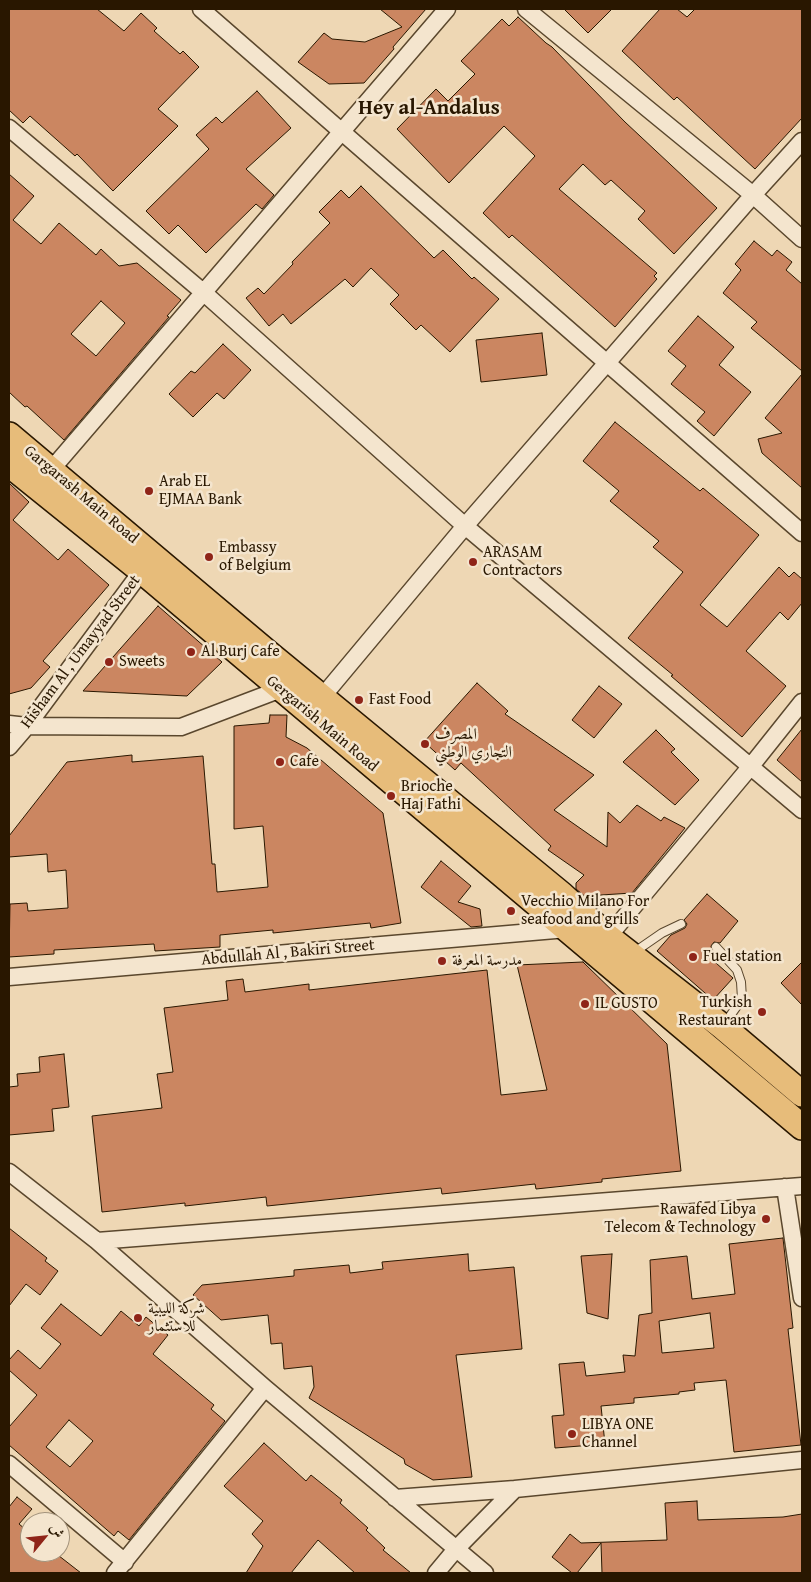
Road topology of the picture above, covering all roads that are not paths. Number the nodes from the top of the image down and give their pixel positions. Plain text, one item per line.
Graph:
1 (201, 9) edge
2 (447, 9) edge
3 (526, 9) edge
4 (9, 128) edge
5 (342, 131) junction
6 (802, 141) edge
7 (753, 195) junction
8 (802, 239) edge
9 (203, 292) junction
10 (608, 362) junction
11 (9, 435) edge
12 (9, 464) edge
13 (51, 470) junction
14 (465, 526) junction
15 (802, 533) edge
16 (148, 563) junction
17 (281, 689) junction
18 (323, 696) junction
19 (802, 702) edge
20 (9, 724) edge
21 (27, 726) junction
22 (9, 748) edge
23 (751, 766) junction
24 (802, 810) edge
25 (681, 924) dead end
26 (567, 929) junction
27 (608, 937) junction
28 (716, 947) dead end
29 (631, 954) junction
30 (9, 977) edge
31 (723, 1027) junction
32 (802, 1094) edge
33 (802, 1127) edge
34 (9, 1172) edge
35 (802, 1186) edge
36 (785, 1187) junction
37 (97, 1241) junction
38 (802, 1298) edge
39 (265, 1388) junction
40 (802, 1460) edge
41 (9, 1464) edge
42 (515, 1489) junction
43 (395, 1498) junction
44 (456, 1549) junction
45 (120, 1568) edge
46 (436, 1573) edge
47 (485, 1573) edge

1 - 5 street
2 - 5 street
3 - 7 street
4 - 9 street
5 - 9 street
5 - 10 street
6 - 7 street
7 - 8 street
7 - 10 street
9 - 13 street
9 - 14 street
10 - 14 street
10 - 15 street
11 - 13 main road, Gargarash Main Road
12 - 16 main road, Gargarash Main Road
13 - 16 main road, Gargarash Main Road
14 - 18 street
14 - 23 street
16 - 17 main road, Gergarish Main Road
16 - 18 main road, Gergarish Main Road
16 - 21 street, Hisham Al , Umayyad Street
17 - 21 street
17 - 26 main road, Gergarish Main Road
18 - 27 main road, Gergarish Main Road
19 - 23 street
20 - 21 street
21 - 22 street, Hisham Al , Umayyad Street
23 - 24 street
23 - 27 street
25 - 29 lane
26 - 30 street, Abdullah Al , Bakiri Street
26 - 33 main road, Gergarish Main Road
27 - 29 main road, Gergarish Main Road
28 - 31 lane
29 - 31 main road, Gergarish Main Road
31 - 32 main road, Gergarish Main Road
34 - 37 street
35 - 36 street
36 - 37 street
36 - 38 street
37 - 39 street
39 - 43 street
39 - 45 street
40 - 42 street
41 - 45 street
42 - 43 street
42 - 44 street
43 - 44 street
44 - 46 street
44 - 47 street

